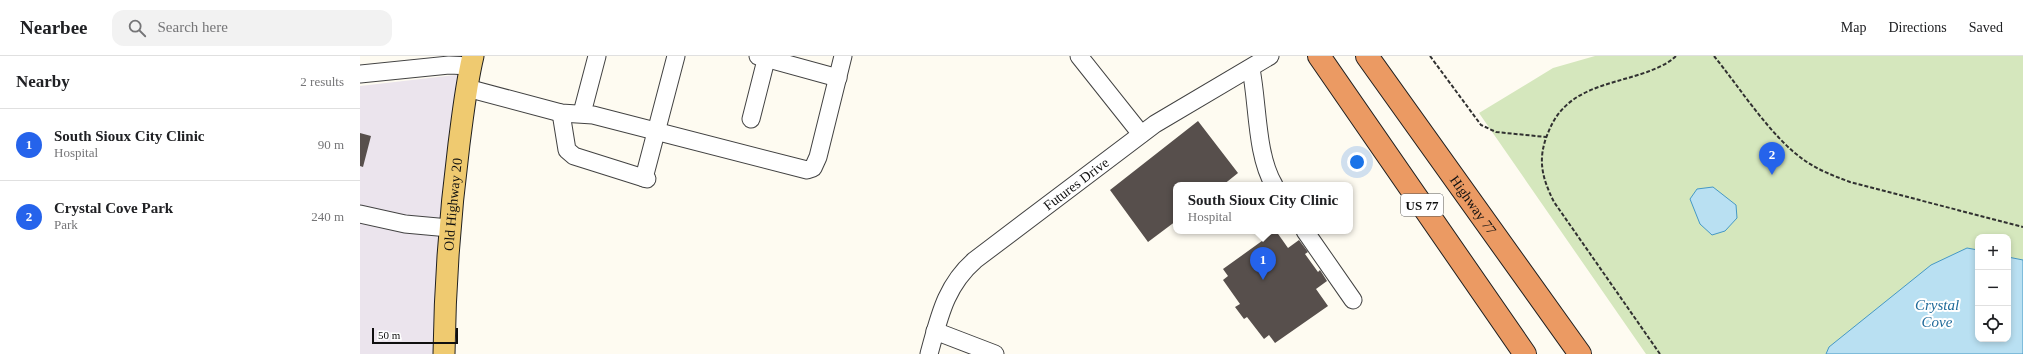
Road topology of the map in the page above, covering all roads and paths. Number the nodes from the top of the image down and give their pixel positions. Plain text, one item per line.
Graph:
1 (597, 56) edge
2 (676, 56) edge
3 (843, 56) edge
4 (1079, 56) edge
5 (1270, 56) edge
6 (1319, 56) edge
7 (1367, 56) edge
8 (1430, 56) edge
9 (1676, 56) edge
10 (1714, 56) edge
11 (764, 57) edge
12 (472, 61) edge
13 (1250, 69) junction
14 (360, 74) edge
15 (838, 78) junction
16 (467, 88) junction
17 (561, 113) junction
18 (582, 113) junction
19 (751, 119) dead end
20 (656, 131) junction
21 (1141, 134) junction
22 (1546, 137) junction
23 (1272, 182) edge
24 (360, 214) edge
25 (2023, 227) edge
26 (449, 228) junction
27 (1307, 234) edge
28 (1354, 300) dead end
29 (935, 331) junction
30 (444, 354) edge
31 (929, 354) edge
32 (995, 354) edge
33 (1525, 354) edge
34 (1580, 354) edge
35 (1660, 354) edge

1 - 18 street
2 - 20 street
3 - 15 street
4 - 21 street
5 - 13 street, Futures Drive
6 - 33 highway, US 77
7 - 34 highway, Highway 77 / US 77
8 - 22 path
9 - 22 path
10 - 25 path
11 - 15 street
11 - 19 street
12 - 14 street
12 - 16 main road, Old Highway 20
13 - 21 street, Futures Drive
13 - 23 street
15 - 20 street
16 - 17 street
16 - 26 main road, Old Highway 20
17 - 18 street
17 - 20 street
18 - 20 street
21 - 29 street, Futures Drive
22 - 35 path
24 - 26 street
26 - 30 main road, Old Highway 20
27 - 28 street
29 - 31 street, Futures Drive
29 - 32 street

